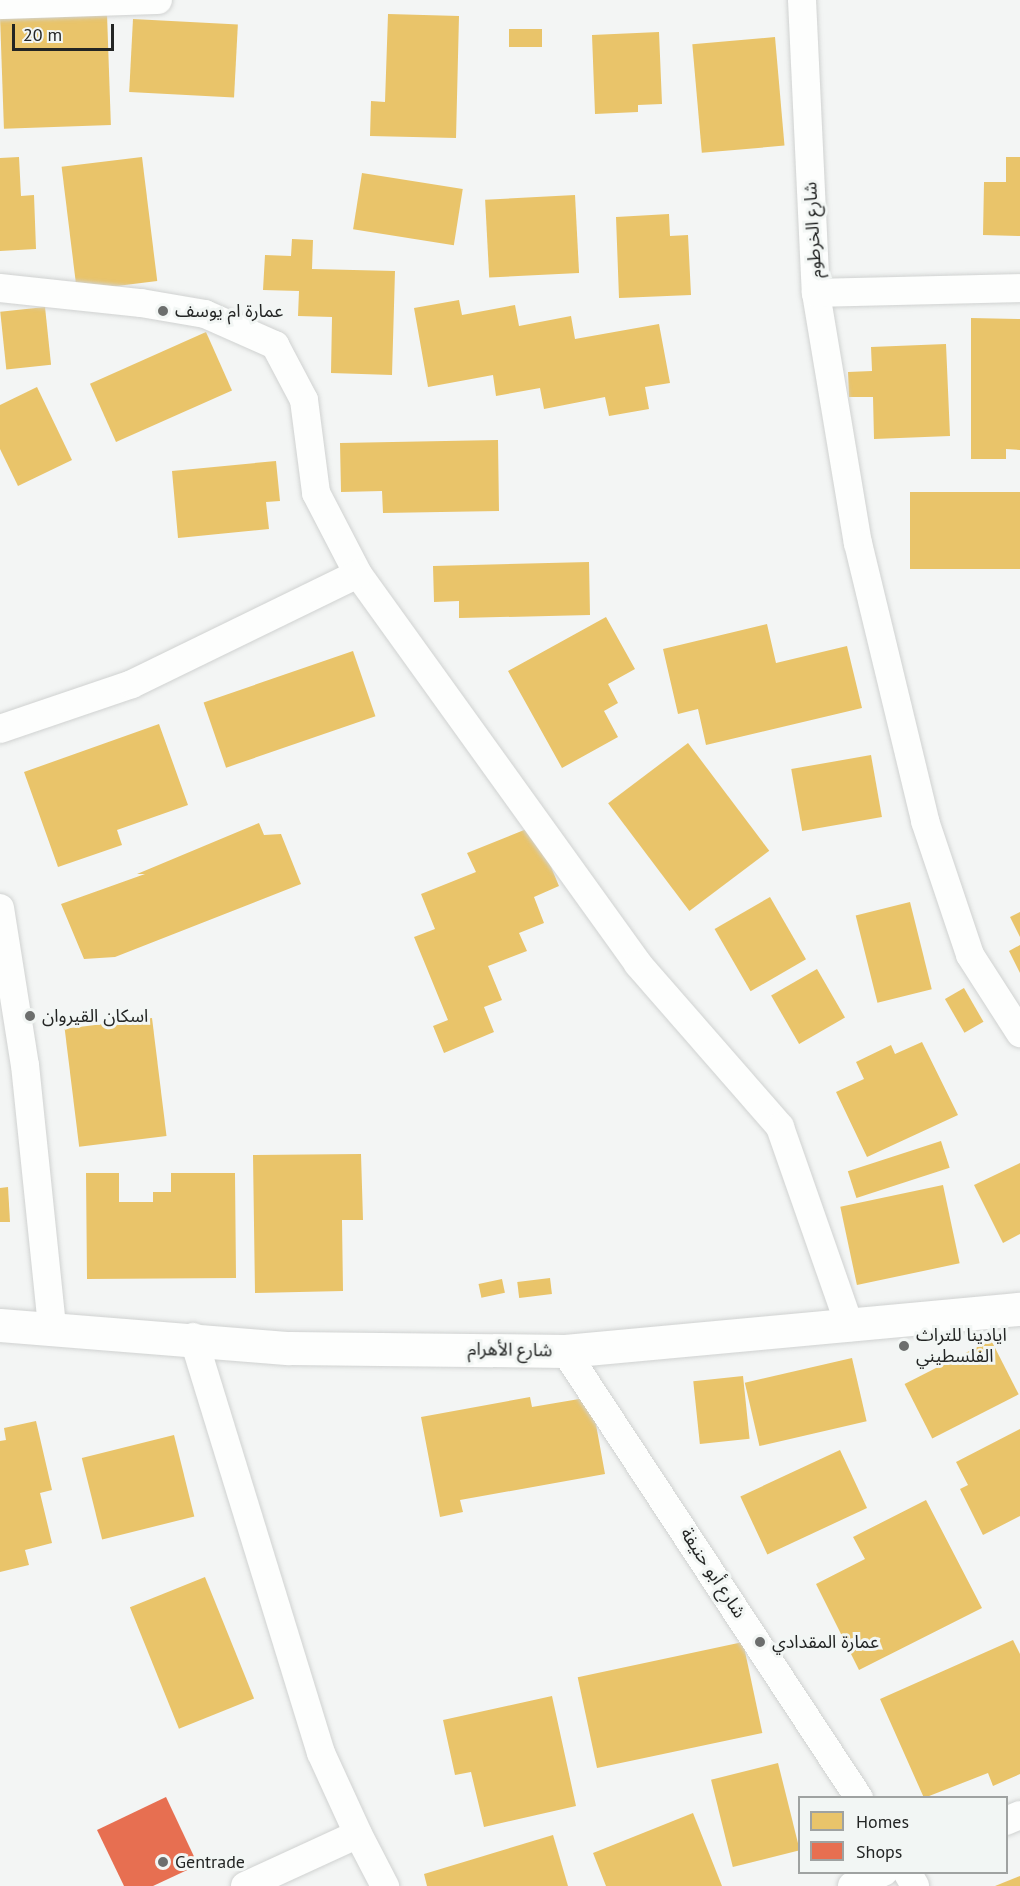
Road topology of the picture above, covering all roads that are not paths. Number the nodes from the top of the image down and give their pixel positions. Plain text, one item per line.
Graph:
1 (158, 0) edge
2 (802, 0) edge
3 (0, 5) edge
4 (0, 288) edge
5 (1020, 288) edge
6 (816, 293) junction
7 (358, 574) junction
8 (0, 729) edge
9 (0, 908) edge
10 (1020, 1033) edge
11 (1020, 1309) edge
12 (0, 1325) edge
13 (52, 1326) junction
14 (850, 1327) junction
15 (193, 1337) junction
16 (565, 1351) junction
17 (858, 1796) edge
18 (358, 1834) junction
19 (879, 1874) edge
20 (245, 1886) edge
21 (385, 1886) edge
22 (852, 1886) edge

1 - 3 street
2 - 6 street, شارع الخرطوم
4 - 7 street
5 - 6 street, شارع الخرطوم
6 - 10 street
7 - 8 street
7 - 14 street
9 - 13 street
11 - 14 street, شارع الأهرام
12 - 13 street, شارع الأهرام
13 - 15 street, شارع الأهرام
14 - 16 street, شارع الأهرام
15 - 16 street, شارع الأهرام
15 - 18 street
16 - 17 street, شارع أبو حنيفة
18 - 20 street
18 - 21 street
19 - 22 street

